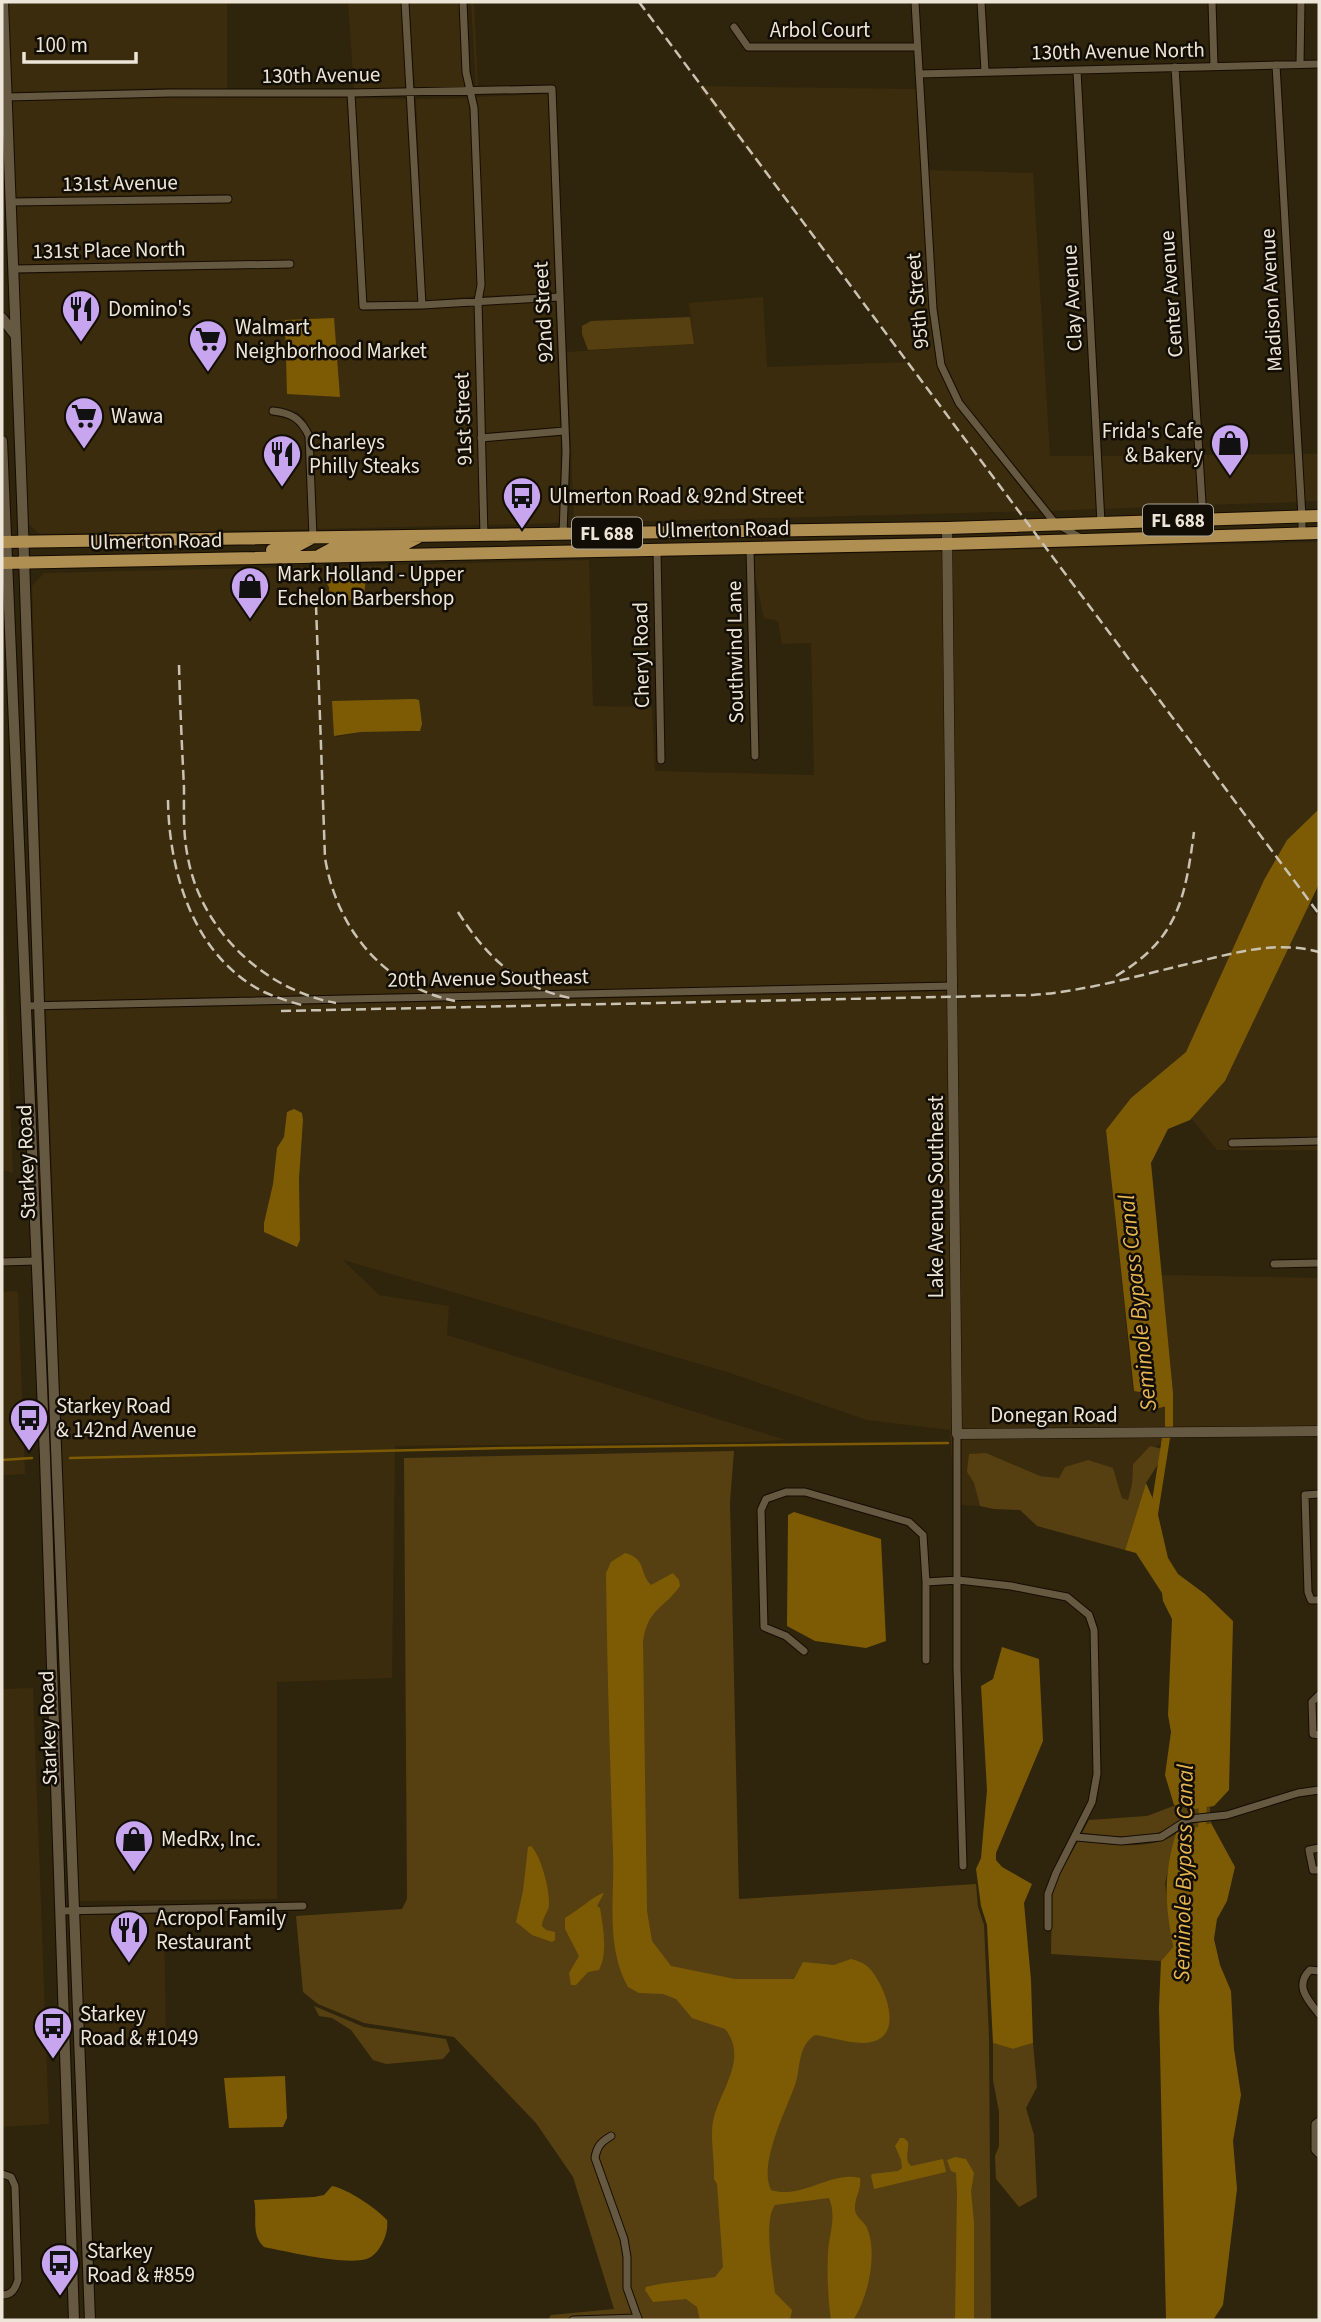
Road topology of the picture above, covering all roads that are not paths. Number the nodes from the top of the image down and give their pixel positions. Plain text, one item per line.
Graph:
1 (3, 2) edge
2 (405, 2) edge
3 (463, 2) edge
4 (915, 2) edge
5 (981, 2) edge
6 (1212, 2) edge
7 (1301, 2) edge
8 (734, 27) dead end
9 (917, 47) junction
10 (1300, 64) junction
11 (1319, 64) edge
12 (1276, 65) junction
13 (1214, 66) junction
14 (1175, 67) junction
15 (985, 71) junction
16 (1077, 71) junction
17 (919, 74) junction
18 (552, 89) joint
19 (468, 90) junction
20 (410, 91) junction
21 (351, 93) junction
22 (4, 96) edge
23 (228, 199) dead end
24 (12, 202) junction
25 (290, 264) dead end
26 (15, 270) junction
27 (559, 297) junction
28 (478, 300) junction
29 (422, 305) junction
30 (2, 318) edge
31 (16, 336) junction
32 (273, 411) dead end
33 (564, 431) junction
34 (481, 438) junction
35 (2, 441) edge
36 (1319, 516) edge
37 (1303, 517) junction
38 (1203, 519) junction
39 (1055, 523) junction
40 (1101, 523) junction
41 (947, 528) junction
42 (786, 531) junction
43 (1301, 533) junction
44 (1319, 533) edge
45 (563, 534) junction
46 (421, 536) junction
47 (484, 536) junction
48 (313, 537) junction
49 (1088, 540) junction
50 (22, 541) junction
51 (4, 542) edge
52 (947, 544) junction
53 (750, 548) junction
54 (657, 550) junction
55 (456, 554) junction
56 (316, 557) junction
57 (264, 558) junction
58 (23, 562) junction
59 (4, 563) edge
60 (755, 756) dead end
61 (660, 760) dead end
62 (953, 986) junction
63 (25, 1006) junction
64 (39, 1006) junction
65 (1319, 1141) edge
66 (1232, 1143) dead end
67 (36, 1261) junction
68 (2, 1262) edge
69 (1319, 1264) edge
70 (1274, 1265) dead end
71 (1319, 1431) edge
72 (957, 1434) junction
73 (1319, 1494) edge
74 (958, 1580) junction
75 (926, 1582) junction
76 (1319, 1600) edge
77 (804, 1651) dead end
78 (926, 1660) dead end
79 (1319, 1695) edge
80 (1319, 1735) edge
81 (1319, 1790) edge
82 (1076, 1837) junction
83 (1319, 1848) edge
84 (963, 1866) dead end
85 (1319, 1870) edge
86 (303, 1906) dead end
87 (60, 1911) junction
88 (75, 1911) junction
89 (1048, 1927) dead end
90 (1319, 1971) edge
91 (1319, 2014) edge
92 (1319, 2121) edge
93 (611, 2136) dead end
94 (1319, 2154) edge
95 (2, 2174) edge
96 (2, 2295) edge
97 (638, 2318) edge
98 (74, 2320) edge
99 (90, 2320) edge
100 (573, 2320) edge

1 - 22 main road, Starkey Road
2 - 20 street
3 - 19 street, 91st Street
4 - 9 street, 95th Street
5 - 15 street
6 - 13 street
7 - 10 street
8 - 9 street, Arbol Court
9 - 17 street, 95th Street
10 - 11 street, 130th Avenue North
10 - 12 street, 130th Avenue North
12 - 13 street, 130th Avenue North
12 - 37 street, Madison Avenue
13 - 14 street, 130th Avenue North
14 - 16 street, 130th Avenue North
14 - 38 street, Center Avenue
15 - 16 street, 130th Avenue North
15 - 17 street, 130th Avenue North
16 - 40 street, Clay Avenue
17 - 39 street, 95th Street
18 - 19 street, 130th Avenue
18 - 27 street, 92nd Street
19 - 20 street, 130th Avenue
19 - 28 street, 91st Street
20 - 21 street, 130th Avenue
20 - 29 street
21 - 22 street, 130th Avenue
21 - 29 street
22 - 24 main road, Starkey Road
23 - 24 street, 131st Avenue
24 - 26 main road, Starkey Road
25 - 26 street, 131st Place North
26 - 31 main road, Starkey Road
27 - 28 street
27 - 33 street, 92nd Street
28 - 29 street
28 - 34 street, 91st Street
30 - 31 main road
31 - 50 main road, Starkey Road
32 - 48 street
33 - 34 street
33 - 45 street, 92nd Street
34 - 47 street, 91st Street
35 - 51 main road, Starkey Road
36 - 37 main road, Ulmerton Road / FL 688
37 - 38 main road, Ulmerton Road / FL 688
37 - 43 street, Madison Avenue
38 - 40 main road, Ulmerton Road / FL 688
39 - 40 main road, Ulmerton Road / FL 688
39 - 41 main road, Ulmerton Road / FL 688
39 - 49 street, 95th Street
41 - 42 main road, Ulmerton Road / FL 688
41 - 52 street, Lake Avenue Southeast
42 - 45 main road, Ulmerton Road / FL 688
42 - 54 main road
43 - 44 main road, Ulmerton Road / FL 688
43 - 49 main road, Ulmerton Road / FL 688
45 - 47 main road, Ulmerton Road / FL 688
45 - 55 main road
46 - 47 main road, Ulmerton Road / FL 688
46 - 48 main road, Ulmerton Road / FL 688
46 - 56 main road
48 - 50 main road, Ulmerton Road / FL 688
48 - 57 main road
49 - 52 main road, Ulmerton Road / FL 688
50 - 51 main road, Ulmerton Road / FL 688
50 - 58 main road, Starkey Road
51 - 59 main road, Starkey Road
52 - 53 main road, Ulmerton Road / FL 688
52 - 62 street, Lake Avenue Southeast
53 - 54 main road, Ulmerton Road / FL 688
53 - 60 street, Southwind Lane
54 - 55 main road, Ulmerton Road / FL 688
54 - 61 street, Cheryl Road
55 - 56 main road, Ulmerton Road / FL 688
56 - 57 main road, Ulmerton Road / FL 688
57 - 58 main road, Ulmerton Road / FL 688
58 - 59 main road, Ulmerton Road / FL 688
58 - 64 main road, Starkey Road
59 - 63 main road, Starkey Road
62 - 64 street, 20th Avenue Southeast
62 - 72 street, Lake Avenue Southeast
63 - 64 street, 20th Avenue Southeast
63 - 67 main road, Starkey Road
64 - 88 main road, Starkey Road
65 - 66 street
67 - 68 street
67 - 87 main road, Starkey Road
69 - 70 street
71 - 72 street, Donegan Road
72 - 74 street, Lake Avenue Southeast
73 - 76 street
74 - 75 street
74 - 82 street
74 - 84 street, Lake Avenue Southeast
75 - 77 street
75 - 78 street
79 - 80 street
81 - 82 street
82 - 89 street
83 - 85 street
86 - 88 street
87 - 88 street
87 - 98 main road, Starkey Road
88 - 99 main road, Starkey Road
90 - 91 street
92 - 94 street
93 - 97 street
95 - 96 street
97 - 100 street

